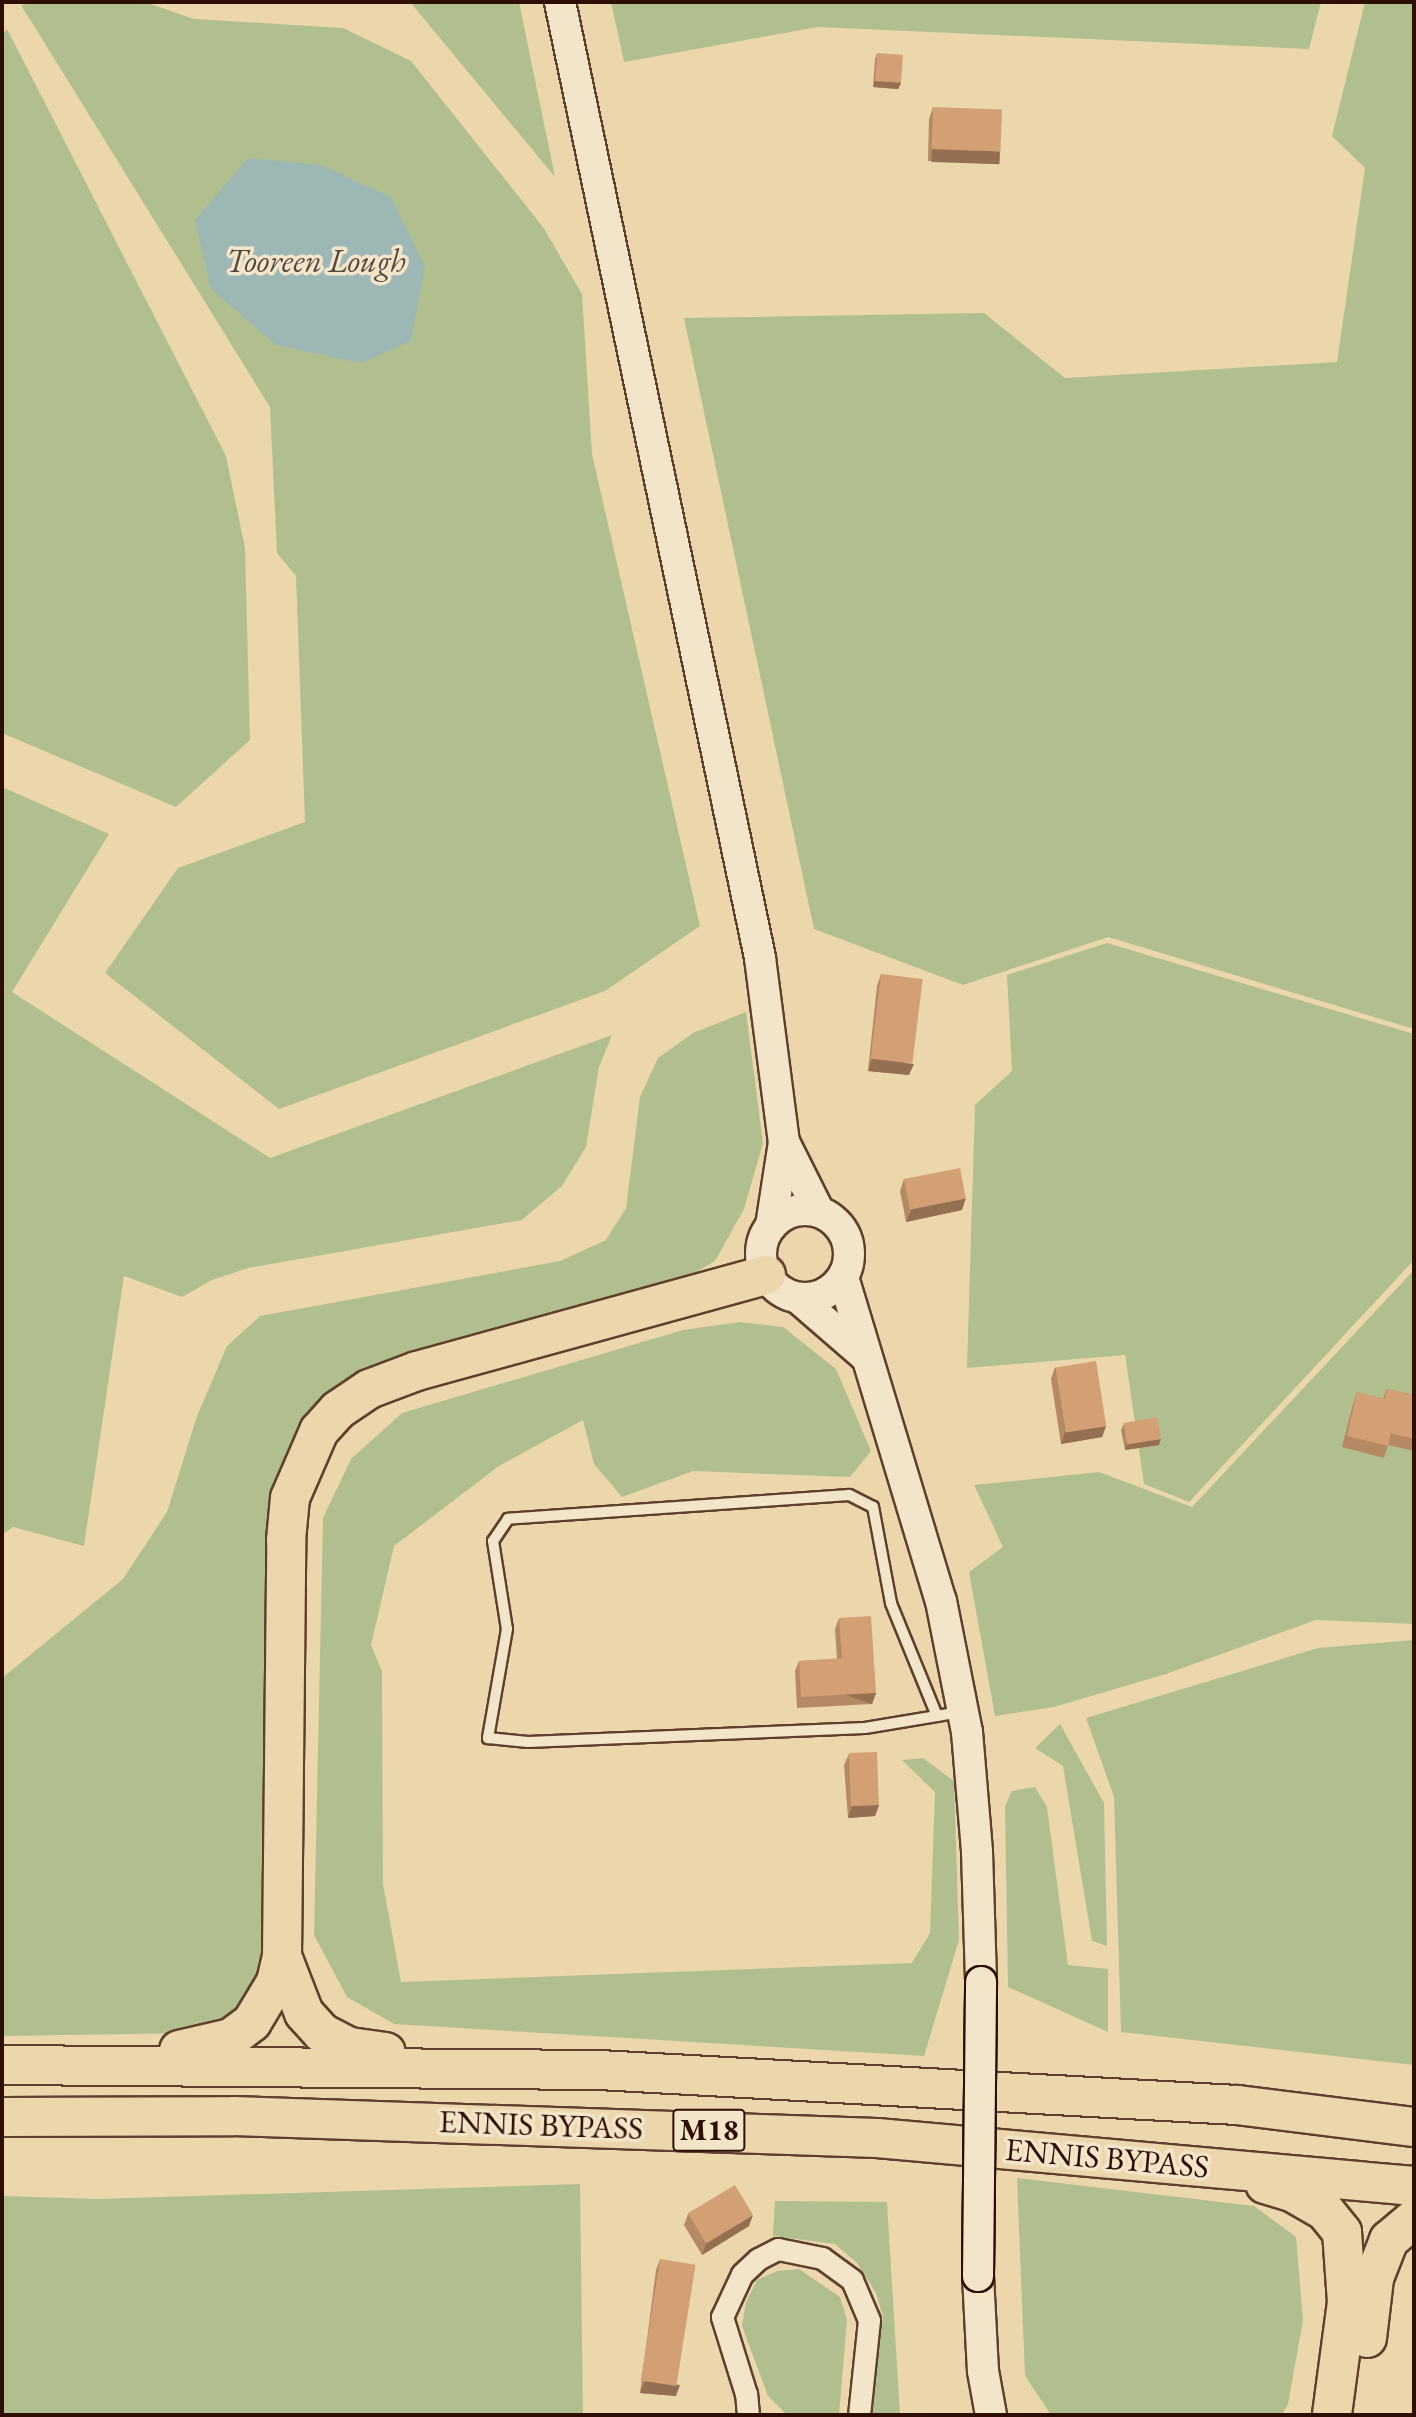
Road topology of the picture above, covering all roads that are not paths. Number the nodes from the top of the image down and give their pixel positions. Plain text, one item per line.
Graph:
1 (560, 2) edge
2 (783, 1142) junction
3 (819, 1212) junction
4 (771, 1226) junction
5 (766, 1275) junction
6 (843, 1277) junction
7 (798, 1298) junction
8 (865, 1356) junction
9 (950, 1714) junction
10 (282, 1956) junction
11 (88, 2063) junction
12 (2, 2065) edge
13 (599, 2070) junction
14 (2, 2117) edge
15 (1414, 2127) edge
16 (1210, 2167) junction
17 (1414, 2186) edge
18 (1414, 2219) edge
19 (748, 2415) edge
20 (859, 2415) edge
21 (991, 2415) edge
22 (1332, 2415) edge
23 (1357, 2415) edge

1 - 2 main road
2 - 3 main road
2 - 4 main road
3 - 4 main road
3 - 6 main road
4 - 5 main road
5 - 7 main road
5 - 10 highway
6 - 7 main road
6 - 8 main road
7 - 8 main road
8 - 9 main road
9 - 9 lane
9 - 21 main road, bridge
10 - 11 highway
10 - 13 highway
11 - 12 highway, ENNIS BYPASS / M18
11 - 13 highway, ENNIS BYPASS / M18
13 - 15 highway, ENNIS BYPASS / M18
14 - 16 highway, ENNIS BYPASS / M18
16 - 17 highway, ENNIS BYPASS / M18
16 - 22 highway
18 - 23 highway
19 - 20 street

